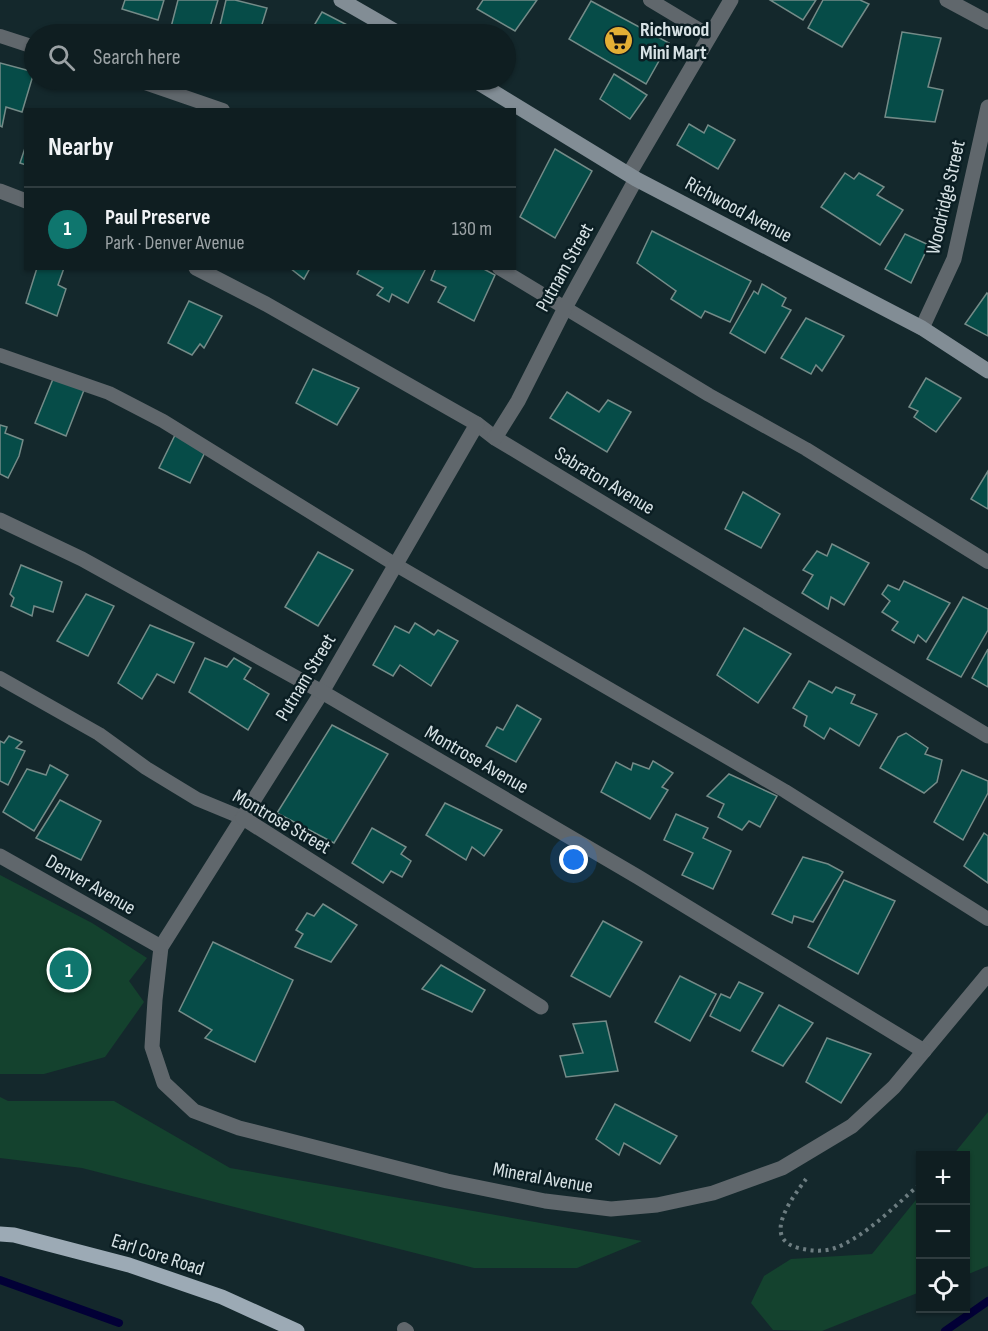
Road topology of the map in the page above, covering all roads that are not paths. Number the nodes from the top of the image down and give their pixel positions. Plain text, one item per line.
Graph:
1 (341, 0) edge
2 (650, 0) edge
3 (731, 0) edge
4 (947, 0) edge
5 (988, 22) edge
6 (383, 24) edge
7 (0, 36) edge
8 (710, 36) junction
9 (24, 44) edge
10 (168, 90) edge
11 (490, 90) edge
12 (988, 107) edge
13 (219, 108) edge
14 (633, 177) junction
15 (0, 191) edge
16 (24, 200) edge
17 (200, 270) edge
18 (502, 270) edge
19 (565, 308) junction
20 (922, 328) junction
21 (0, 355) edge
22 (988, 371) edge
23 (477, 424) junction
24 (495, 438) junction
25 (0, 520) edge
26 (988, 562) edge
27 (396, 566) junction
28 (0, 678) edge
29 (322, 692) junction
30 (988, 736) edge
31 (243, 818) junction
32 (0, 856) edge
33 (988, 918) edge
34 (161, 947) junction
35 (988, 974) edge
36 (541, 1007) dead end
37 (924, 1051) junction
38 (0, 1234) edge
39 (297, 1331) edge

1 - 6 street
2 - 8 lane
3 - 8 street, Putnam Street
4 - 5 street
7 - 9 lane
8 - 14 street, Putnam Street
10 - 13 lane
11 - 14 street, Richwood Avenue
12 - 20 street, Woodridge Street
14 - 19 street, Putnam Street
14 - 20 street, Richwood Avenue
15 - 16 street
17 - 23 street, Sabraton Avenue
18 - 19 lane
19 - 24 street, Putnam Street
19 - 26 lane
20 - 22 street, Richwood Avenue
21 - 27 lane
23 - 24 street, Sabraton Avenue
23 - 27 street, Putnam Street
24 - 30 street, Sabraton Avenue
25 - 29 street, Montrose Avenue
27 - 29 street, Putnam Street
27 - 33 lane
28 - 31 lane, Montrose Street
29 - 31 street, Putnam Street
29 - 37 street, Montrose Avenue
31 - 34 street, Putnam Street
31 - 36 street, Montrose Street
32 - 34 street, Denver Avenue
34 - 37 street, Mineral Avenue
35 - 37 street, Mineral Avenue
38 - 39 main road, Earl Core Road

